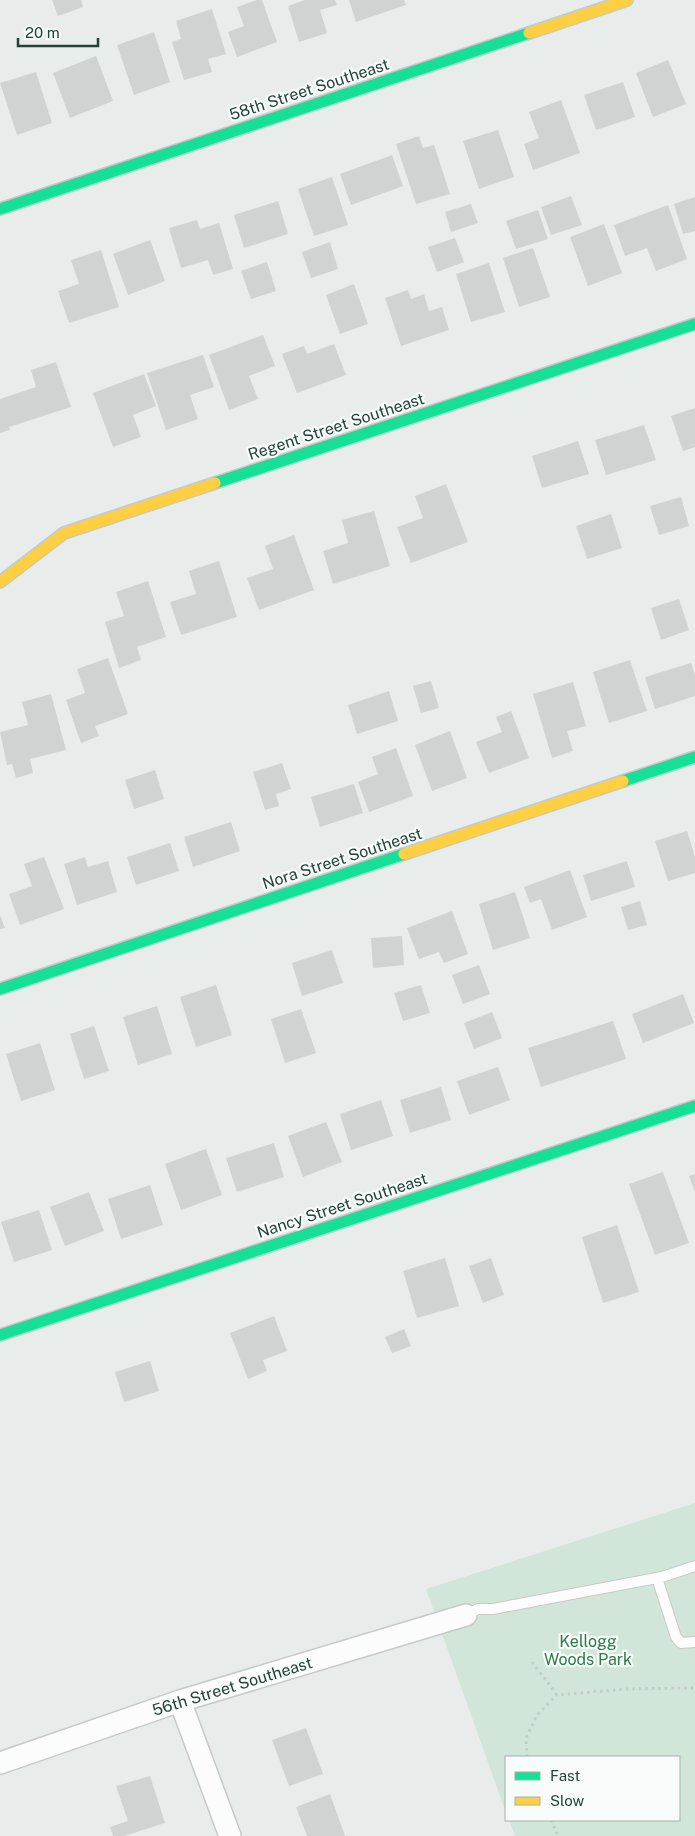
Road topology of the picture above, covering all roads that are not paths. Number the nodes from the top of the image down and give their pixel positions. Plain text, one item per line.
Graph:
1 (627, 0) edge
2 (0, 209) edge
3 (695, 324) edge
4 (0, 582) edge
5 (695, 757) edge
6 (0, 990) edge
7 (695, 1106) edge
8 (0, 1335) edge
9 (695, 1566) edge
10 (657, 1578) junction
11 (466, 1615) joint
12 (695, 1642) edge
13 (180, 1701) junction
14 (0, 1763) edge
15 (230, 1836) edge

1 - 2 street, 58th Street Southeast
3 - 4 street, Regent Street Southeast
5 - 6 street, Nora Street Southeast
7 - 8 street, Nancy Street Southeast
9 - 10 lane
10 - 11 lane
10 - 12 lane
11 - 13 street, 56th Street Southeast
13 - 14 street, 56th Street Southeast
13 - 15 street

